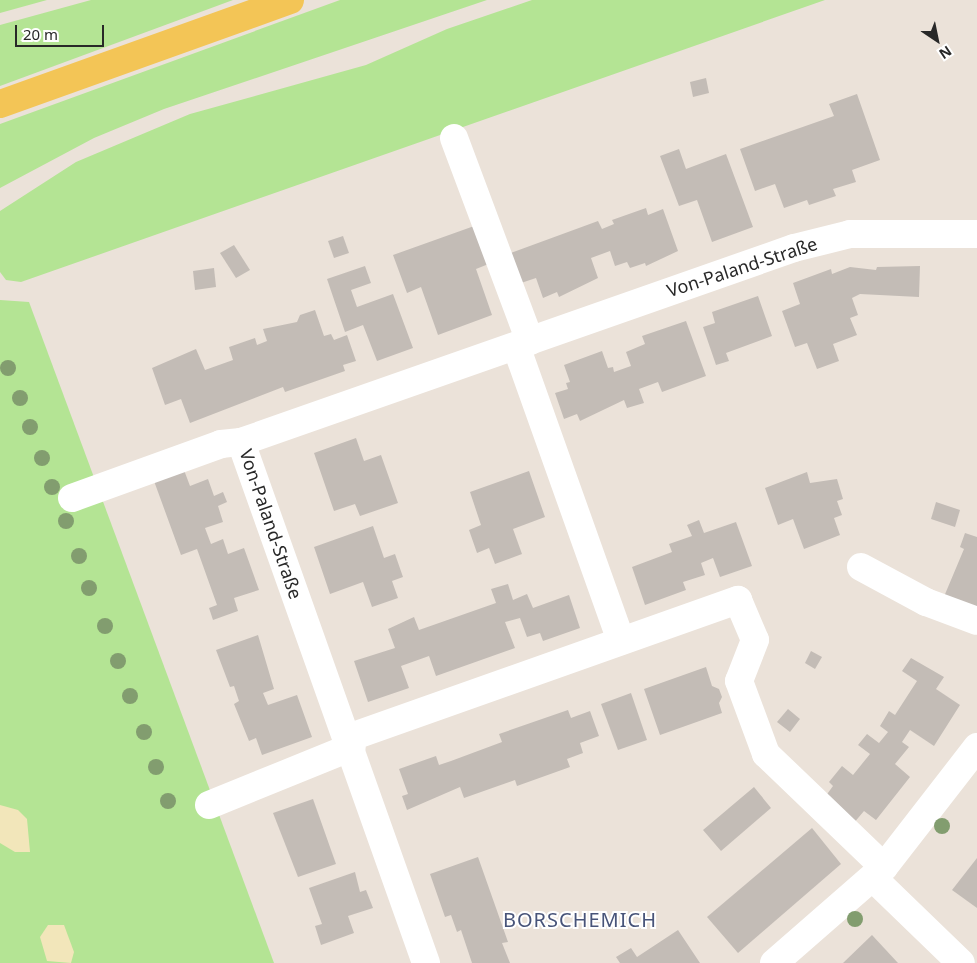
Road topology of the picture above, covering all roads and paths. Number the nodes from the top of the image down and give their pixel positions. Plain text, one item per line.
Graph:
1 (290, 0) edge
2 (0, 104) edge
3 (454, 138) dead end
4 (977, 234) edge
5 (523, 343) junction
6 (242, 442) junction
7 (72, 498) dead end
8 (861, 567) dead end
9 (977, 621) edge
10 (621, 641) junction
11 (350, 743) junction
12 (977, 747) edge
13 (210, 805) dead end
14 (878, 872) junction
15 (426, 963) edge
16 (774, 963) edge
17 (961, 963) edge

1 - 2 main road
3 - 5 street
4 - 5 street, Von-Paland-Straße
5 - 6 street, Von-Paland-Straße
5 - 10 street
6 - 7 street
6 - 11 street, Von-Paland-Straße
8 - 9 street
10 - 11 street
10 - 14 street
11 - 13 street
11 - 15 street, Von-Paland-Straße
12 - 14 street
14 - 16 street
14 - 17 street

